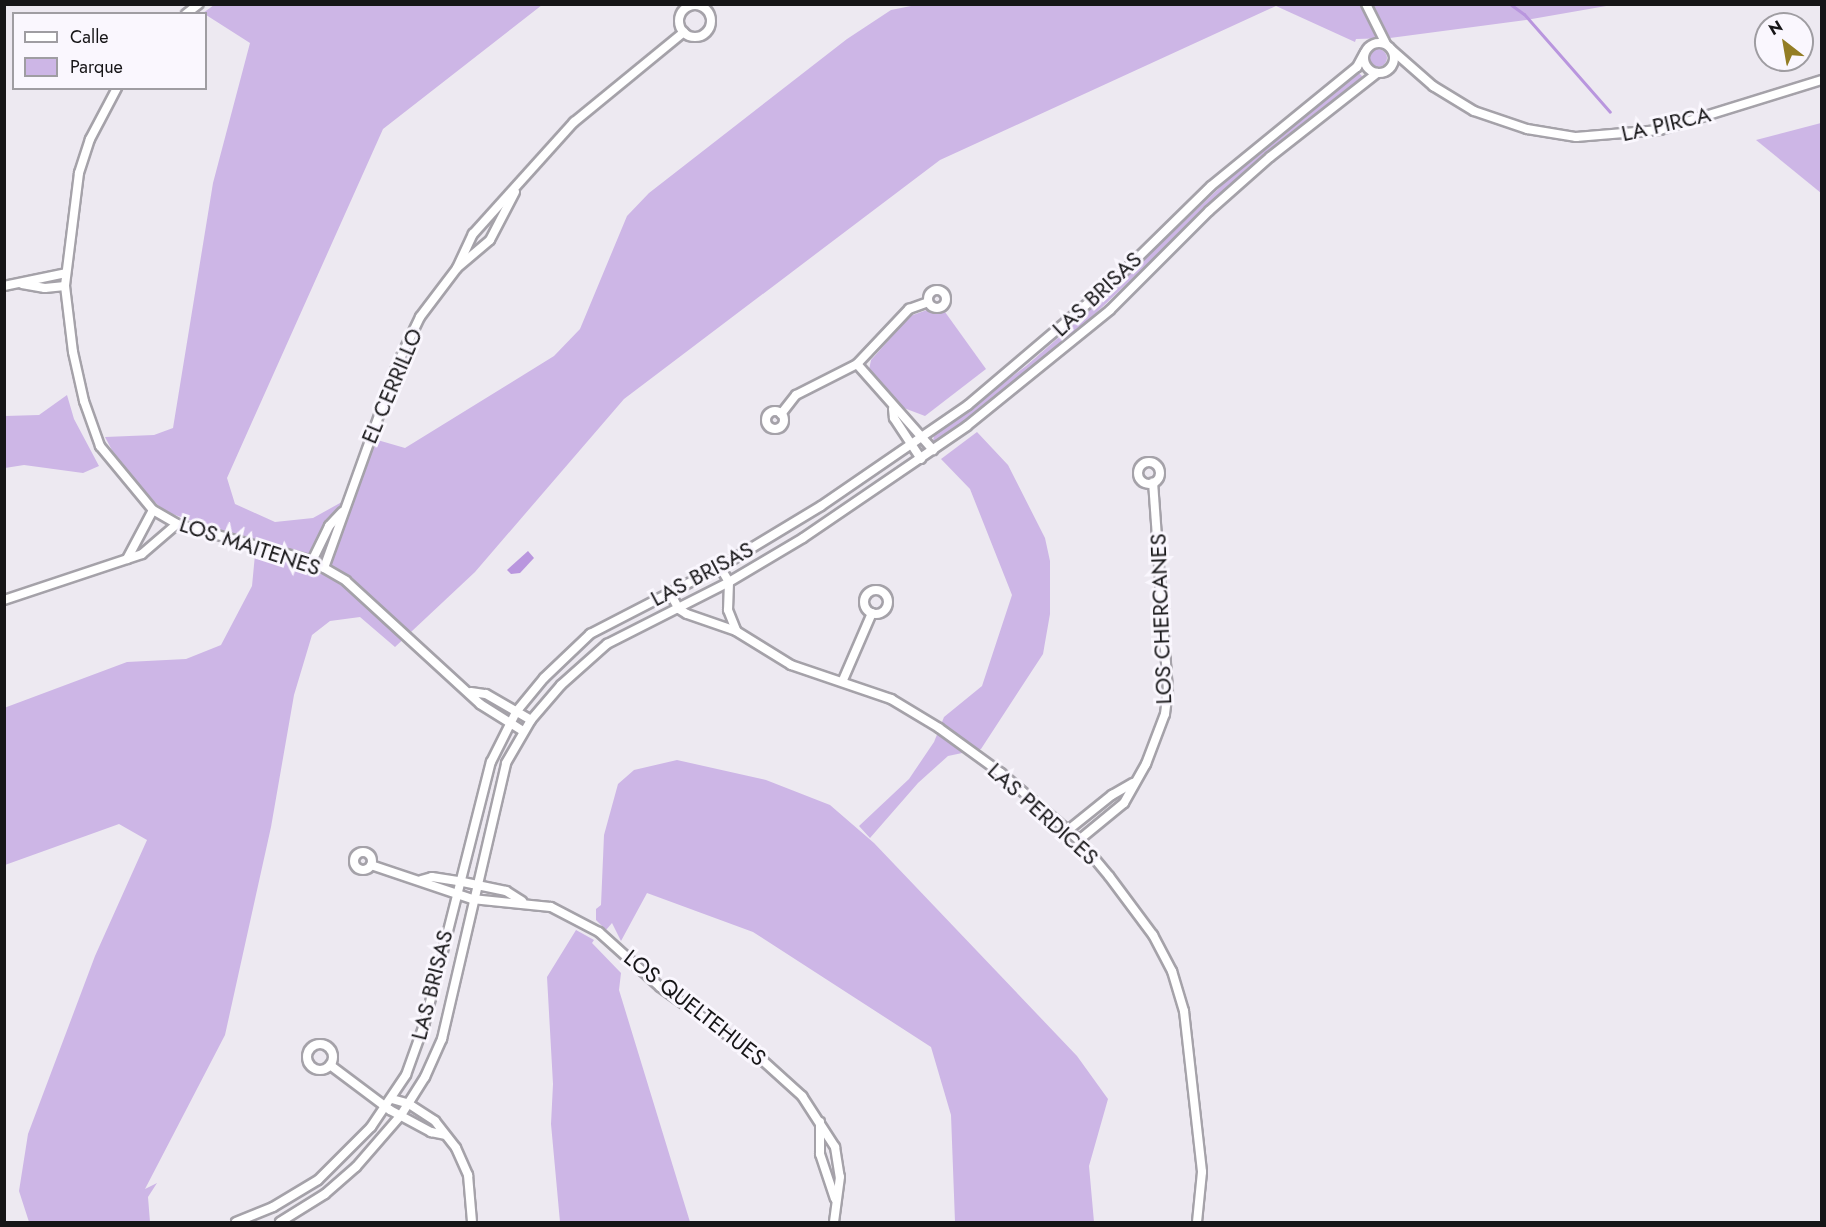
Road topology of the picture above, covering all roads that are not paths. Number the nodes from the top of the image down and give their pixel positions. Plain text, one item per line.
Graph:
1 (1366, 4) edge
2 (1371, 19) junction
3 (684, 32) dead end
4 (1390, 48) junction
5 (1366, 51) junction
6 (1414, 71) junction
7 (1381, 72) junction
8 (1821, 80) edge
9 (116, 90) edge
10 (517, 187) junction
11 (457, 268) junction
12 (66, 273) junction
13 (22, 284) junction
14 (4, 286) edge
15 (65, 286) junction
16 (928, 302) dead end
17 (857, 364) junction
18 (893, 410) junction
19 (781, 414) dead end
20 (924, 438) junction
21 (912, 446) junction
22 (933, 450) junction
23 (921, 459) junction
24 (1153, 483) dead end
25 (153, 510) junction
26 (342, 512) junction
27 (177, 524) junction
28 (127, 559) junction
29 (312, 561) junction
30 (720, 567) junction
31 (324, 568) junction
32 (729, 582) junction
33 (670, 593) junction
34 (4, 600) edge
35 (679, 609) junction
36 (872, 613) dead end
37 (736, 631) junction
38 (843, 680) junction
39 (471, 692) junction
40 (516, 712) junction
41 (531, 720) junction
42 (509, 724) junction
43 (524, 731) junction
44 (1134, 783) junction
45 (1067, 831) junction
46 (1079, 840) junction
47 (370, 865) dead end
48 (421, 880) junction
49 (458, 881) junction
50 (476, 885) junction
51 (454, 894) junction
52 (472, 899) junction
53 (522, 901) junction
54 (330, 1065) dead end
55 (389, 1102) junction
56 (409, 1104) junction
57 (401, 1115) junction
58 (820, 1122) junction
59 (445, 1135) junction
60 (836, 1199) junction
61 (236, 1222) edge
62 (280, 1222) edge
63 (472, 1222) edge
64 (834, 1222) edge
65 (1197, 1222) edge

1 - 2 street, LA PIRCA
2 - 4 street, LA PIRCA
2 - 5 street, LA PIRCA
3 - 10 street, EL CERRILLO
4 - 5 street
4 - 6 street, LA PIRCA
4 - 7 street
5 - 7 street
5 - 20 street, LAS BRISAS
6 - 7 street
6 - 8 street, LA PIRCA
7 - 22 street, LAS BRISAS
9 - 12 street, LOS MAITENES
10 - 11 street, EL CERRILLO
10 - 11 street, EL CERRILLO
11 - 26 street, EL CERRILLO
12 - 13 street
12 - 15 street, LOS MAITENES
13 - 14 street
13 - 15 street
15 - 25 street, LOS MAITENES
16 - 17 street
17 - 18 street
17 - 19 street
18 - 20 street
18 - 21 street
20 - 21 street, LAS BRISAS
20 - 22 street
21 - 23 street
21 - 30 street, LAS BRISAS
22 - 23 street, LAS BRISAS
23 - 32 street, LAS BRISAS
24 - 44 street, LOS CHERCANES
25 - 27 street, LOS MAITENES
25 - 28 street
26 - 29 street, EL CERRILLO
26 - 31 street, EL CERRILLO
27 - 28 street
27 - 29 street, LOS MAITENES
28 - 34 street
29 - 31 street, LOS MAITENES
30 - 32 street
30 - 33 street, LAS BRISAS
31 - 39 street, LOS MAITENES
32 - 35 street, LAS BRISAS
32 - 37 street
33 - 35 street
33 - 40 street, LAS BRISAS
35 - 37 street, LAS PERDICES
35 - 41 street, LAS BRISAS
36 - 38 street
37 - 38 street, LAS PERDICES
38 - 45 street, LAS PERDICES
39 - 40 street, LOS MAITENES
39 - 42 street, LOS MAITENES
40 - 41 street, LOS MAITENES
40 - 42 street, LAS BRISAS
41 - 43 street, LAS BRISAS
42 - 43 street, LOS MAITENES
42 - 49 street, LAS BRISAS
43 - 50 street, LAS BRISAS
44 - 45 street
44 - 46 street, LOS CHERCANES
45 - 46 street, LAS PERDICES
46 - 65 street, LAS PERDICES
47 - 48 street, LOS QUELTEHUES
48 - 49 street, LOS QUELTEHUES
48 - 51 street, LOS QUELTEHUES
49 - 50 street, LOS QUELTEHUES
49 - 51 street, LAS BRISAS
50 - 52 street, LAS BRISAS
50 - 53 street, LOS QUELTEHUES
51 - 52 street, LOS QUELTEHUES
51 - 55 street, LAS BRISAS
52 - 53 street, LOS QUELTEHUES
52 - 56 street, LAS BRISAS
53 - 58 street, LOS QUELTEHUES
54 - 55 street
55 - 56 street
55 - 57 street
55 - 61 street, LAS BRISAS
56 - 57 street, LAS BRISAS
56 - 59 street
57 - 59 street
57 - 62 street, LAS BRISAS
58 - 60 street, LOS QUELTEHUES
58 - 60 street, LOS QUELTEHUES
59 - 63 street
60 - 64 street, LOS QUELTEHUES

